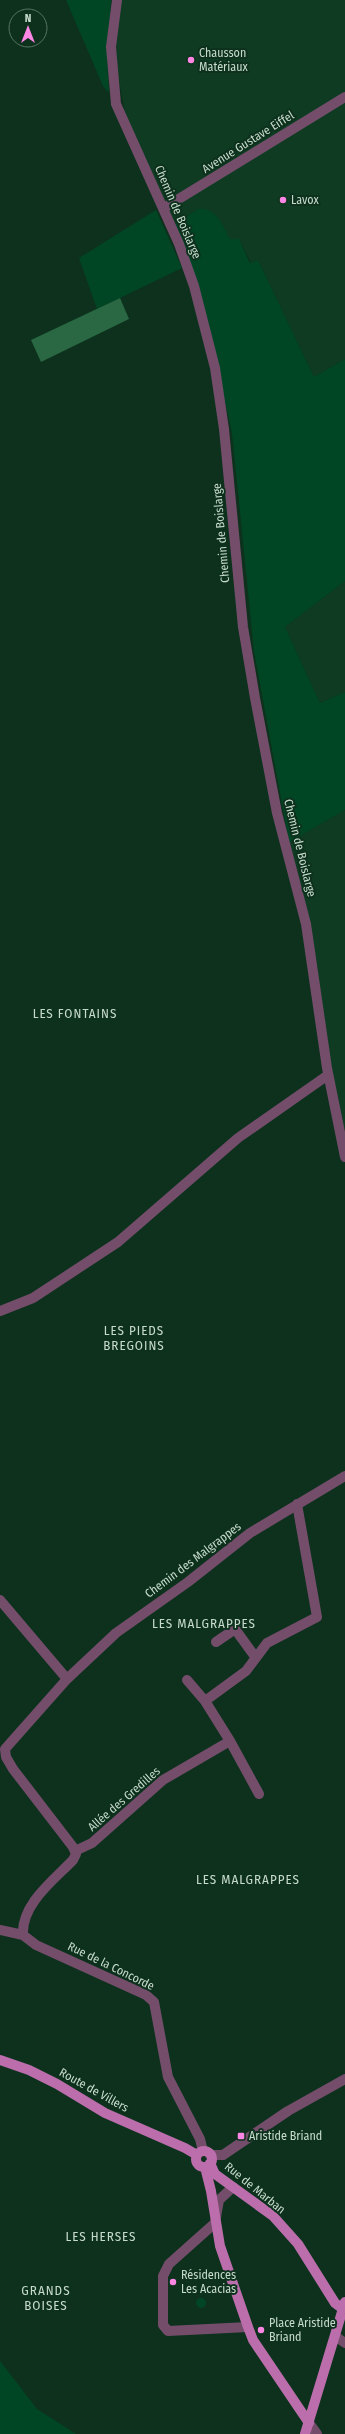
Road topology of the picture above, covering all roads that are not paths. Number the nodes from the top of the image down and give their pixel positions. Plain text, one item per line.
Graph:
1 (117, 0) edge
2 (345, 97) edge
3 (164, 208) junction
4 (328, 1075) junction
5 (345, 1157) edge
6 (0, 1311) edge
7 (345, 1476) edge
8 (297, 1504) junction
9 (0, 1600) edge
10 (216, 1642) dead end
11 (256, 1658) junction
12 (67, 1678) junction
13 (187, 1680) dead end
14 (205, 1701) junction
15 (230, 1741) junction
16 (2, 1750) edge
17 (259, 1794) dead end
18 (75, 1851) junction
19 (0, 1930) edge
20 (23, 1935) junction
21 (0, 2060) edge
22 (345, 2079) edge
23 (205, 2158) junction
24 (233, 2187) junction
25 (215, 2223) junction
26 (344, 2305) edge
27 (248, 2327) junction
28 (335, 2336) junction
29 (345, 2343) edge
30 (309, 2423) junction
31 (305, 2434) edge
32 (317, 2434) edge

1 - 3 street, Chemin de Boislarge
2 - 3 street, Avenue Gustave Eiffel
3 - 4 street, Chemin de Boislarge
4 - 5 street, Chemin de Boislarge
4 - 6 street
7 - 8 street, Chemin des Malgrappes
8 - 11 street
8 - 12 street, Chemin des Malgrappes
9 - 12 street
10 - 11 street
11 - 14 street
12 - 16 street, Chemin des Malgrappes
13 - 14 street
14 - 15 street
15 - 17 street
15 - 18 street, Allée des Gredilles
16 - 18 street
18 - 20 street
19 - 20 street
20 - 23 street, Rue de la Concorde
21 - 23 main road, Route de Villers
22 - 23 street
23 - 24 main road, Rue de Marban
23 - 25 main road
24 - 25 street
24 - 26 main road, Rue de Marban
25 - 27 main road
25 - 27 street
26 - 28 main road
27 - 30 main road
28 - 29 street
28 - 30 main road
30 - 31 main road
30 - 32 street

